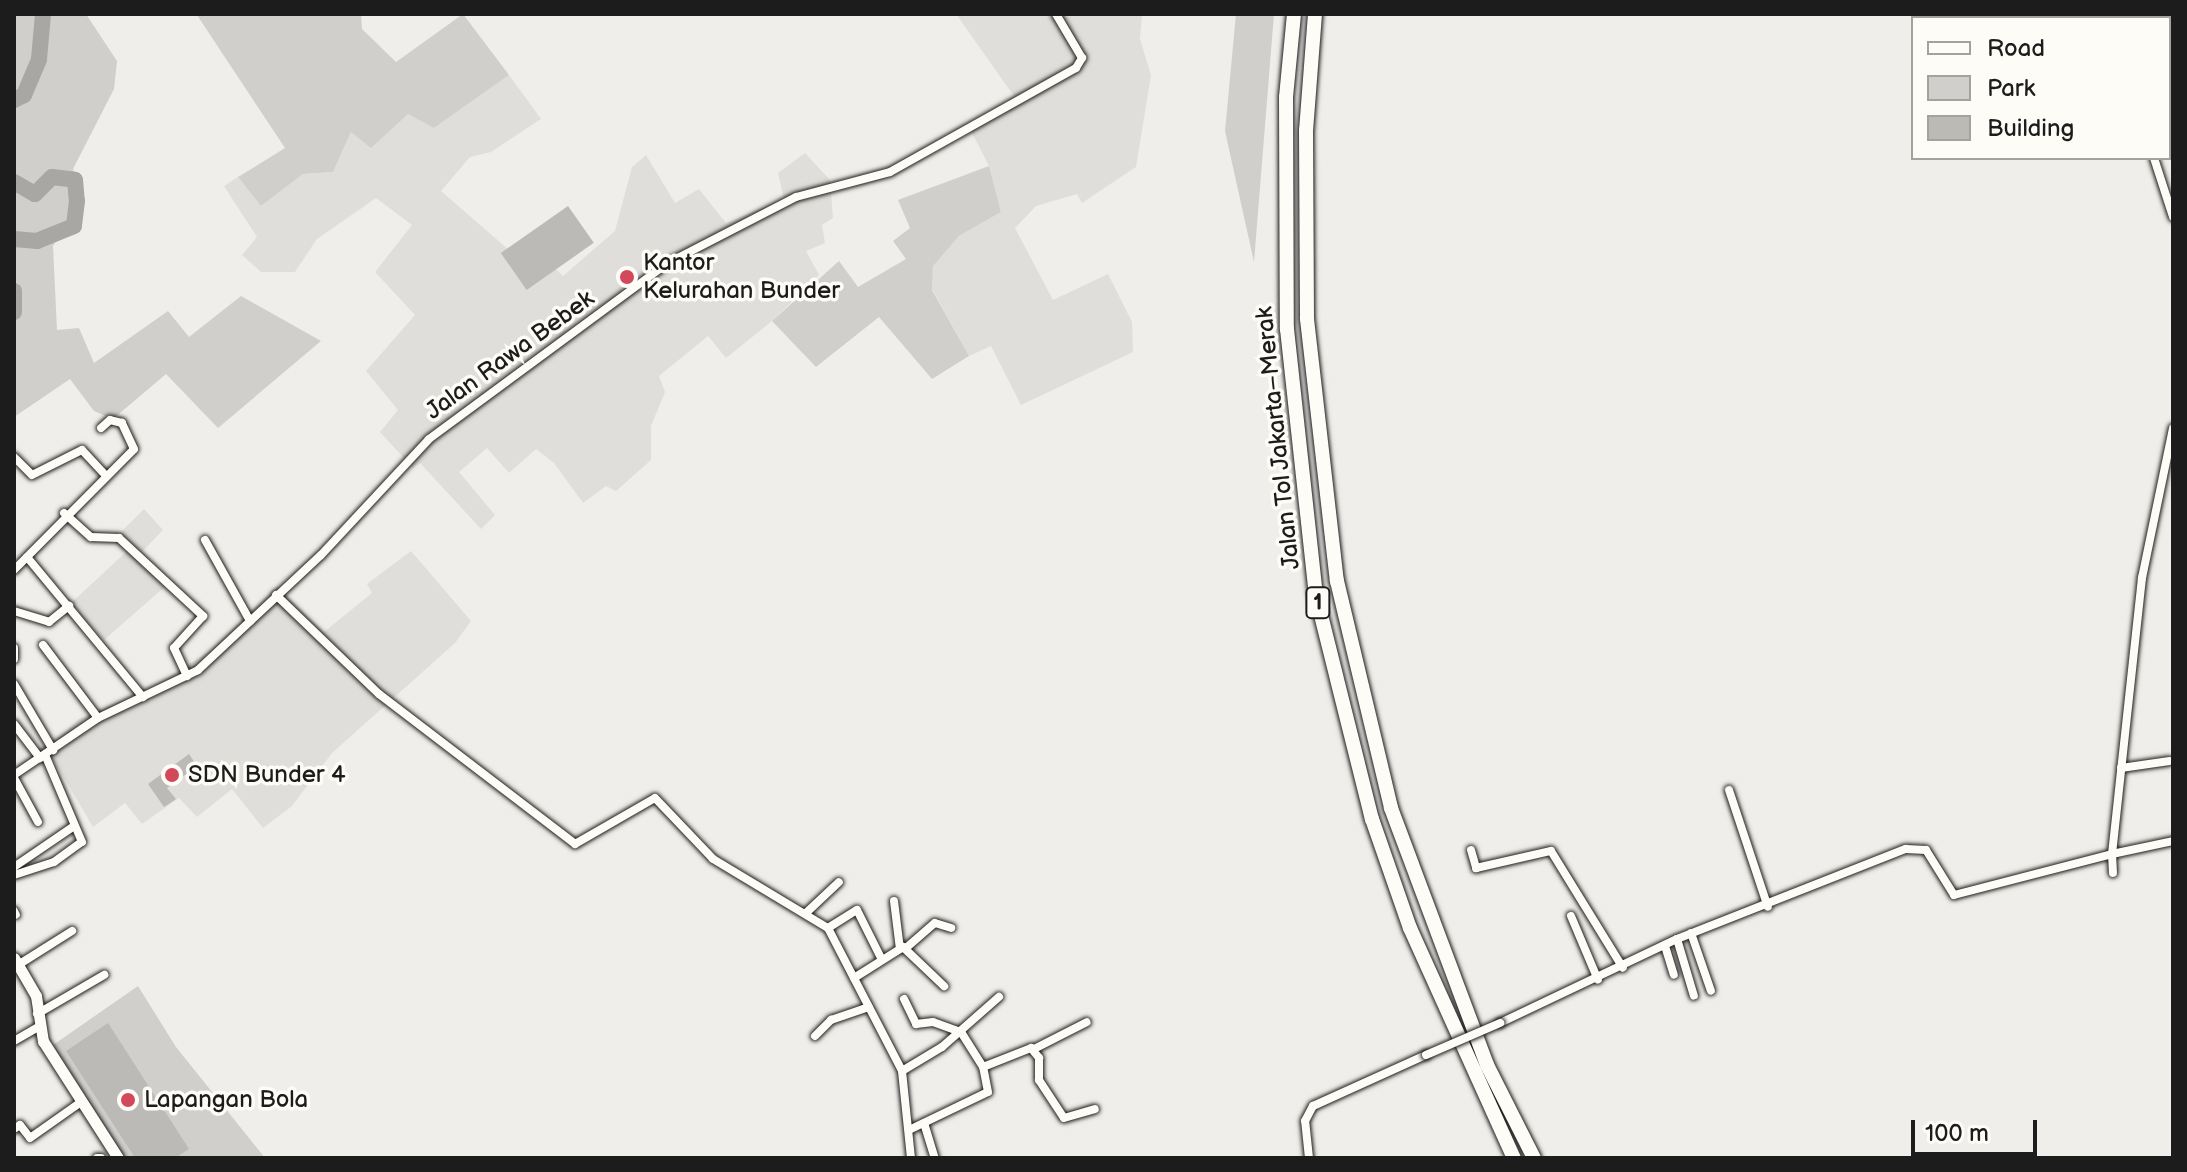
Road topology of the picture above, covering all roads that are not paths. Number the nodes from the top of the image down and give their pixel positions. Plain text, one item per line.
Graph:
1 (1056, 14) edge
2 (1294, 14) edge
3 (1315, 14) edge
4 (2155, 160) edge
5 (2173, 217) edge
6 (101, 428) dead end
7 (2173, 428) edge
8 (14, 457) edge
9 (104, 474) junction
10 (64, 513) junction
11 (205, 540) dead end
12 (19, 561) edge
13 (276, 595) junction
14 (69, 606) junction
15 (14, 611) edge
16 (250, 621) junction
17 (43, 645) dead end
18 (14, 648) edge
19 (14, 659) edge
20 (187, 676) junction
21 (14, 684) edge
22 (143, 697) junction
23 (98, 718) junction
24 (14, 724) edge
25 (46, 754) junction
26 (2169, 761) dead end
27 (2121, 768) junction
28 (15, 774) edge
29 (1729, 790) dead end
30 (38, 822) dead end
31 (74, 826) junction
32 (2173, 841) edge
33 (1471, 850) dead end
34 (2112, 854) junction
35 (14, 867) edge
36 (2113, 873) dead end
37 (14, 875) edge
38 (839, 882) dead end
39 (894, 901) dead end
40 (1768, 907) junction
41 (806, 913) junction
42 (1571, 916) dead end
43 (828, 928) junction
44 (951, 928) dead end
45 (72, 931) dead end
46 (1691, 933) junction
47 (1677, 939) junction
48 (1665, 946) junction
49 (903, 949) junction
50 (881, 958) junction
51 (16, 962) edge
52 (1623, 968) junction
53 (104, 975) dead end
54 (1674, 975) dead end
55 (854, 978) junction
56 (1598, 980) junction
57 (944, 986) dead end
58 (1711, 991) dead end
59 (1694, 996) dead end
60 (999, 997) dead end
61 (904, 999) dead end
62 (869, 1007) junction
63 (36, 1014) junction
64 (1087, 1022) dead end
65 (38, 1027) junction
66 (961, 1032) junction
67 (815, 1036) dead end
68 (14, 1041) edge
69 (1034, 1049) junction
70 (983, 1067) junction
71 (902, 1071) junction
72 (81, 1102) junction
73 (1095, 1109) dead end
74 (924, 1123) junction
75 (14, 1129) edge
76 (911, 1129) junction
77 (118, 1158) edge
78 (911, 1158) edge
79 (935, 1158) edge
80 (1309, 1158) edge
81 (1514, 1158) edge
82 (1534, 1158) edge

1 - 13 street, Jalan Rawa Bebek
2 - 81 highway, Jalan Tol Jakarta–Merak / 1
3 - 82 highway, Jalan Tol Jakarta–Merak / 1
4 - 5 street
6 - 9 street
7 - 27 street
8 - 9 street
9 - 10 street
10 - 12 street
10 - 20 street
11 - 16 street
12 - 14 street
13 - 16 street, Jalan Rawa Bebek
13 - 41 street
14 - 15 street
14 - 22 street
16 - 20 street, Jalan Rawa Bebek
17 - 23 street
18 - 19 street
20 - 22 street, Jalan Rawa Bebek
21 - 25 street
22 - 23 street, Jalan Rawa Bebek
23 - 25 street, Jalan Rawa Bebek
24 - 25 street
25 - 28 street, Jalan Rawa Bebek
25 - 31 street
26 - 27 street
27 - 34 street
28 - 30 street
29 - 40 street
31 - 35 street
31 - 37 street
32 - 34 street
33 - 52 street
34 - 36 street
34 - 40 street
38 - 41 street
39 - 49 street
40 - 46 street
41 - 43 street
42 - 56 street
43 - 50 street
43 - 55 street
44 - 49 street
45 - 51 street
46 - 47 street
46 - 58 street
47 - 48 street
47 - 59 street
48 - 52 street
48 - 54 street
49 - 50 street
49 - 57 street
50 - 55 street
51 - 63 street
52 - 56 street
53 - 63 street
55 - 62 street
56 - 80 street, bridge
60 - 66 street
61 - 66 street
62 - 67 street
62 - 71 street
63 - 65 street
64 - 69 street
65 - 68 street
65 - 72 street
66 - 70 street
66 - 71 street
69 - 70 street
69 - 73 street
70 - 74 street
71 - 76 street
72 - 75 street
72 - 77 street
74 - 76 street
74 - 79 street
76 - 78 street

